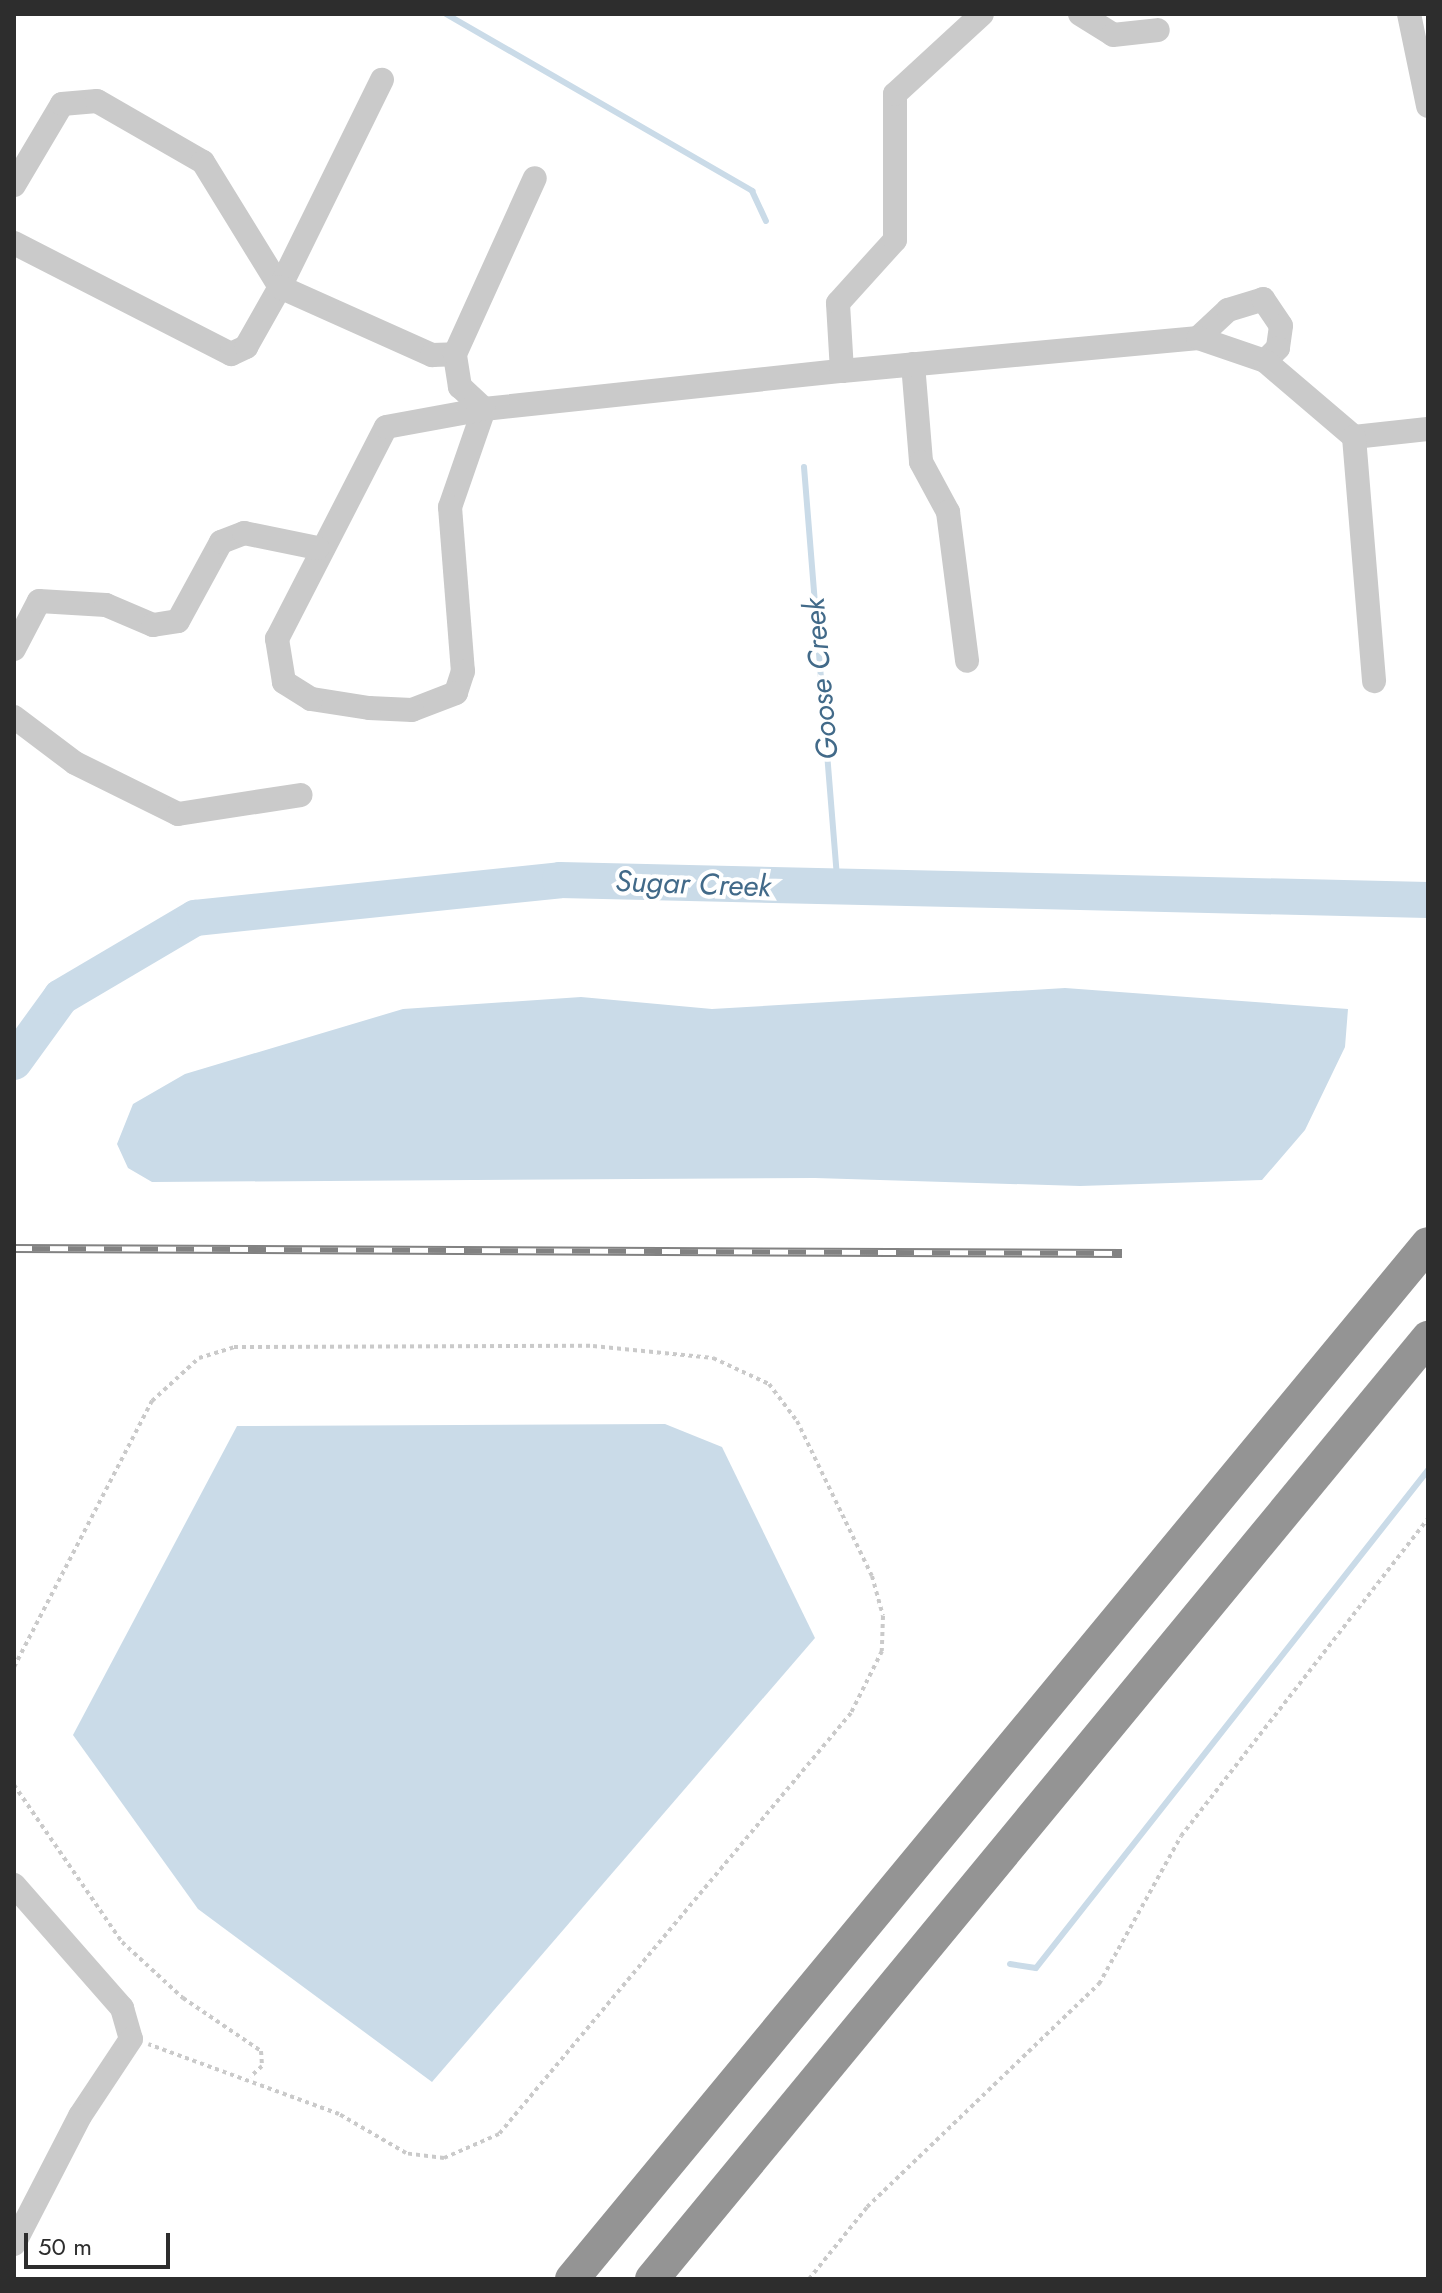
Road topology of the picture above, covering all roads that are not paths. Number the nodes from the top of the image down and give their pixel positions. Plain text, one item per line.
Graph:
1 (982, 14) edge
2 (1080, 14) edge
3 (1409, 14) edge
4 (1158, 30) dead end
5 (382, 80) dead end
6 (1428, 106) edge
7 (535, 178) dead end
8 (14, 185) edge
9 (14, 243) edge
10 (280, 287) junction
11 (1198, 338) junction
12 (455, 354) junction
13 (1265, 361) junction
14 (913, 364) junction
15 (842, 371) junction
16 (484, 409) junction
17 (1428, 429) edge
18 (1354, 437) junction
19 (317, 548) junction
20 (14, 649) edge
21 (967, 661) dead end
22 (1374, 681) dead end
23 (14, 717) edge
24 (301, 795) dead end
25 (1428, 1244) edge
26 (1428, 1338) edge
27 (14, 1885) edge
28 (14, 2244) edge
29 (572, 2279) edge
30 (652, 2279) edge

1 - 15 lane
2 - 4 lane
3 - 6 lane
5 - 10 lane
7 - 12 lane
8 - 10 lane
9 - 10 lane
10 - 12 lane
11 - 13 lane
11 - 13 lane
11 - 14 lane
12 - 16 lane
13 - 18 lane
14 - 15 lane
14 - 21 lane
15 - 16 lane
16 - 19 lane
16 - 19 lane
17 - 18 lane
18 - 22 lane
19 - 20 lane
23 - 24 lane
25 - 29 highway
26 - 30 highway
27 - 28 lane

